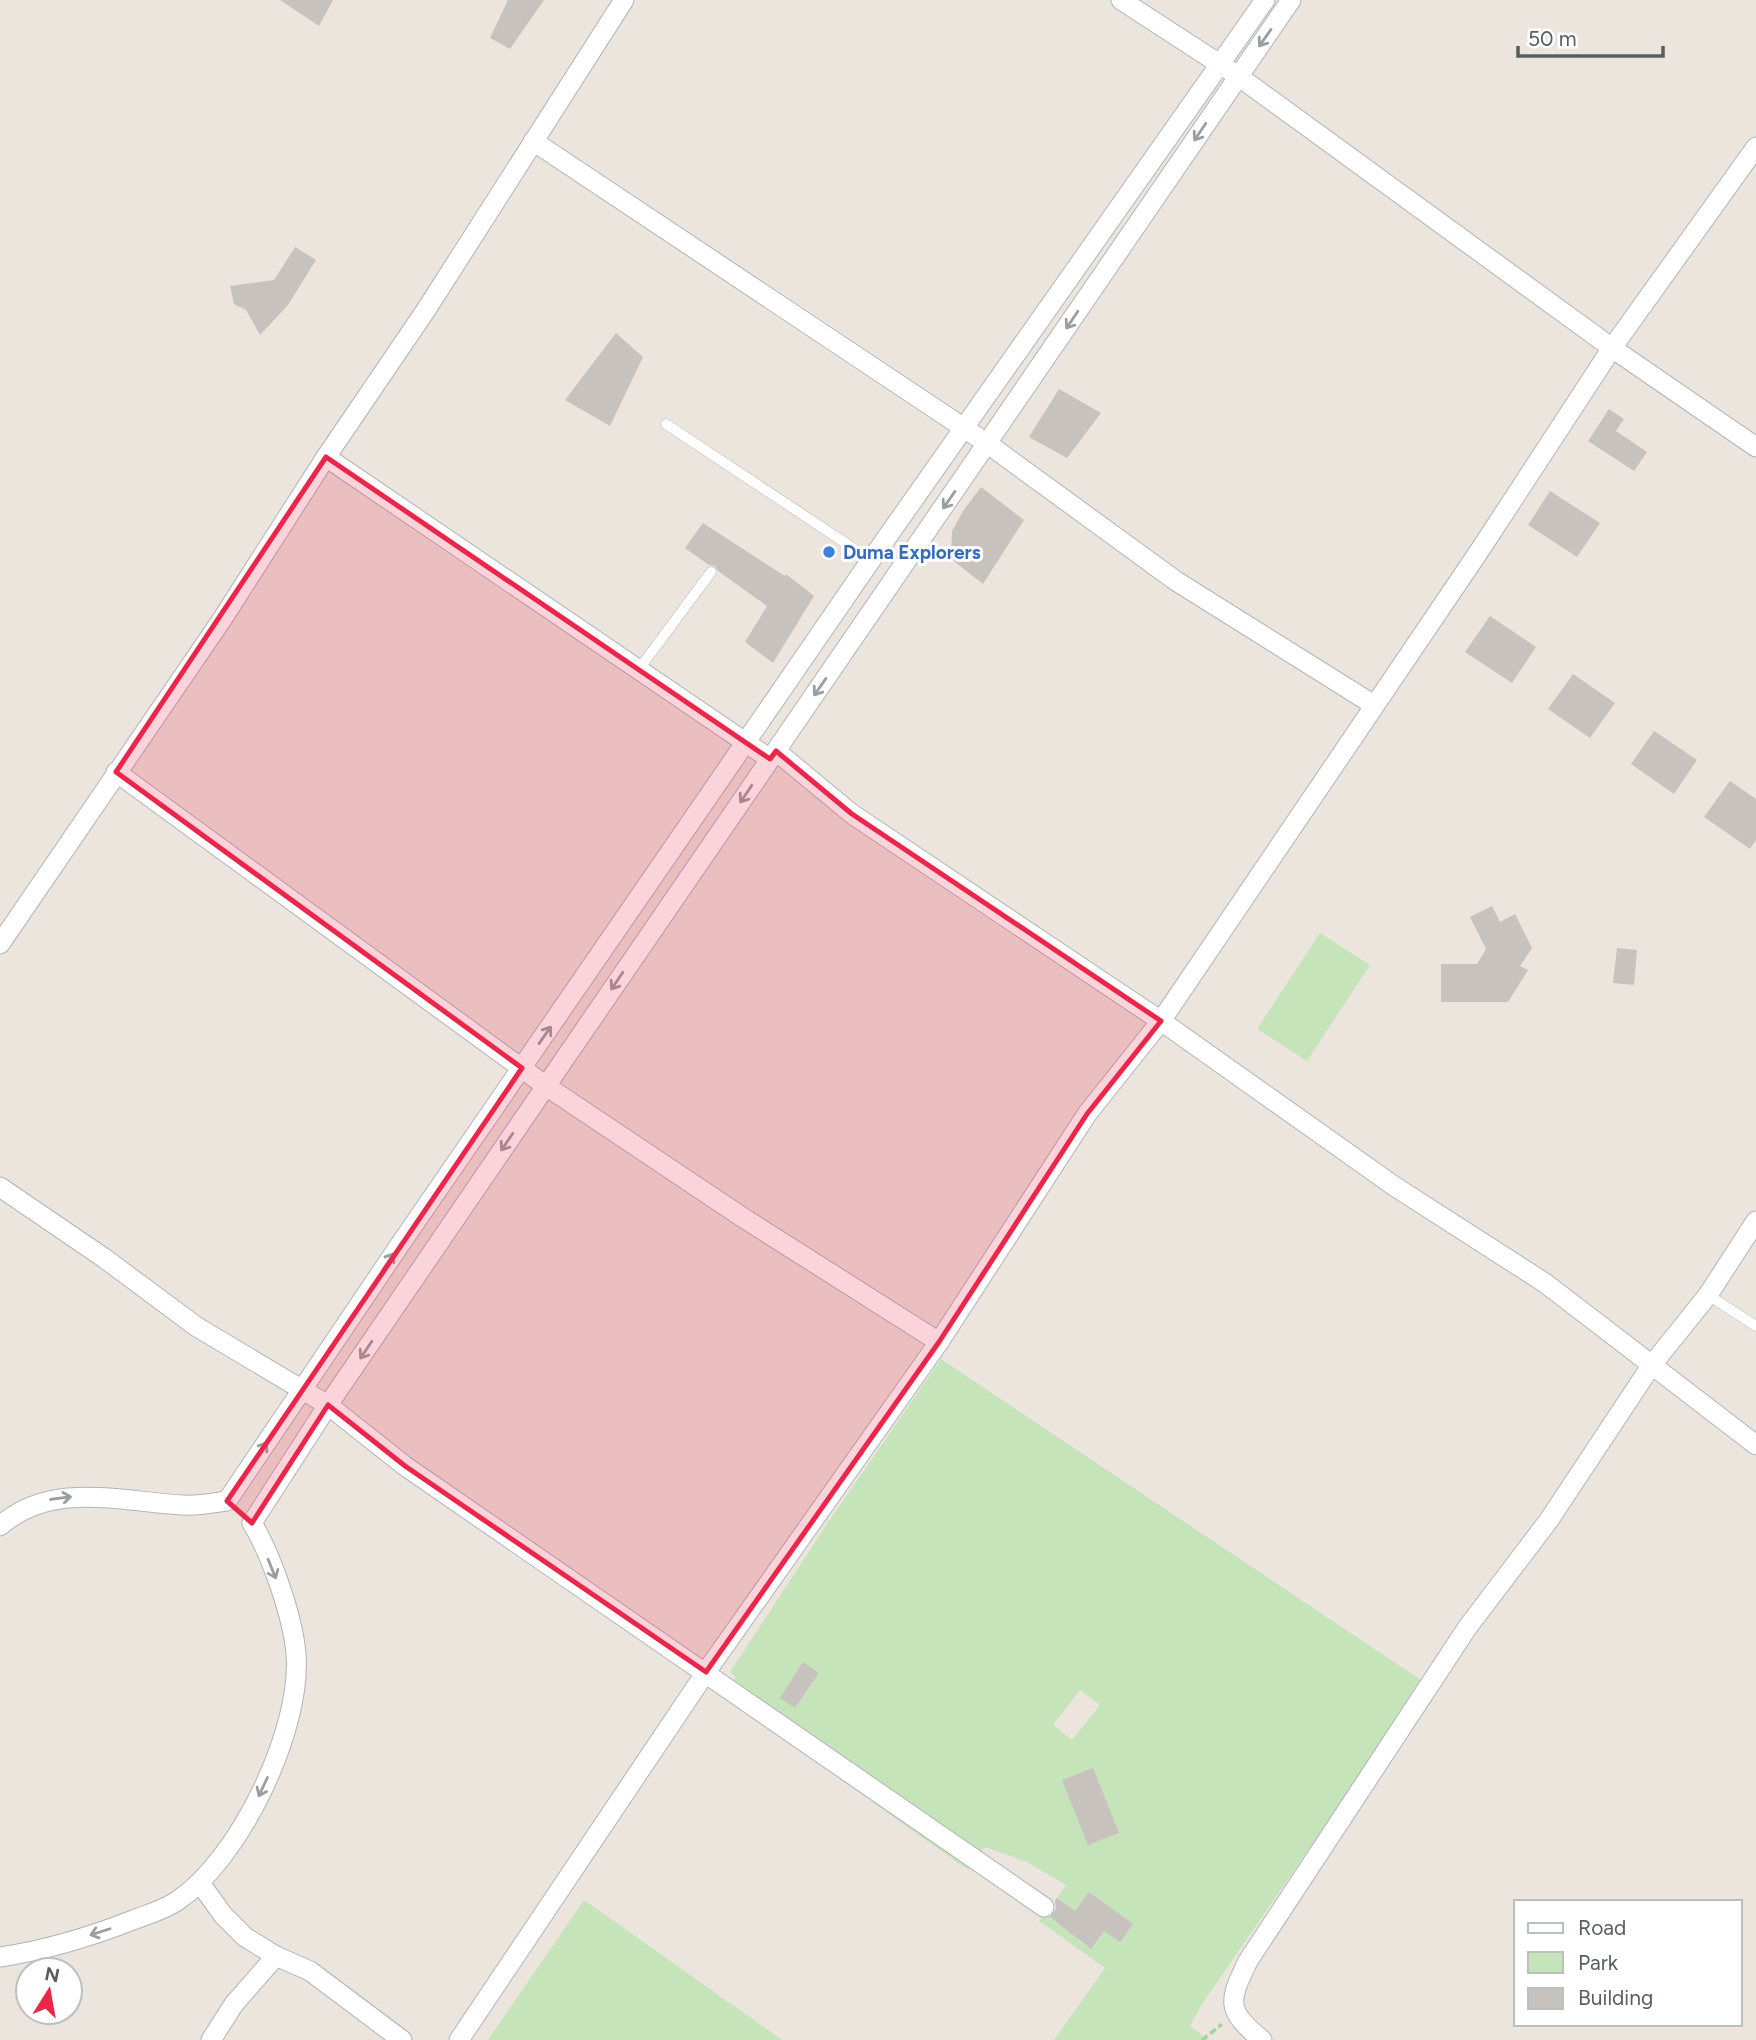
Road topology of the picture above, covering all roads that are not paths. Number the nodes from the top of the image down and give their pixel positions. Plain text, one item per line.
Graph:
1 (624, 0) edge
2 (1121, 0) edge
3 (1265, 0) edge
4 (1291, 0) edge
5 (1220, 65) junction
6 (1238, 76) junction
7 (533, 142) junction
8 (1756, 147) edge
9 (1612, 348) junction
10 (666, 424) dead end
11 (964, 429) junction
12 (988, 443) junction
13 (1756, 447) edge
14 (326, 457) junction
15 (871, 560) junction
16 (711, 572) dead end
17 (639, 668) junction
18 (1374, 705) junction
19 (746, 742) junction
20 (773, 755) junction
21 (116, 772) junction
22 (0, 944) edge
23 (1161, 1021) junction
24 (522, 1068) junction
25 (546, 1086) junction
26 (0, 1187) edge
27 (1756, 1221) edge
28 (1708, 1295) junction
29 (1756, 1326) edge
30 (939, 1342) junction
31 (1651, 1366) junction
32 (304, 1389) junction
33 (328, 1405) junction
34 (1756, 1445) edge
35 (227, 1501) junction
36 (252, 1523) junction
37 (0, 1526) edge
38 (706, 1672) junction
39 (200, 1883) junction
40 (1044, 1907) dead end
41 (276, 1956) junction
42 (0, 1957) edge
43 (211, 2040) edge
44 (402, 2040) edge
45 (459, 2040) edge
46 (1262, 2040) edge

1 - 7 street
2 - 5 street
3 - 5 street
4 -> 6 street
5 - 6 street
5 - 11 street
6 - 9 street
6 -> 12 street
7 - 11 street
7 - 14 street
8 - 9 street
9 - 13 street
9 - 18 street
10 - 15 lane
11 - 12 street
11 - 15 street
12 - 18 street
12 -> 20 street
14 - 17 street
14 - 21 street
15 - 19 street
16 - 17 lane
17 - 19 street
18 - 23 street
19 - 20 street
24 -> 19 street
20 - 23 street
20 -> 25 street
21 - 22 street
21 - 24 street
23 - 30 street
23 - 31 street
24 - 25 street
32 -> 24 street
25 - 30 street
25 -> 33 street
26 - 32 street
27 - 28 street
28 - 29 lane
28 - 31 street
30 - 38 street
31 - 34 street
31 - 46 street
32 - 33 street
35 -> 32 street
33 - 36 street
33 - 38 street
35 - 36 street
37 -> 35 street
36 -> 39 street
38 - 40 street
38 - 45 street
39 - 41 street
39 -> 42 street
41 - 43 street
41 - 44 street

